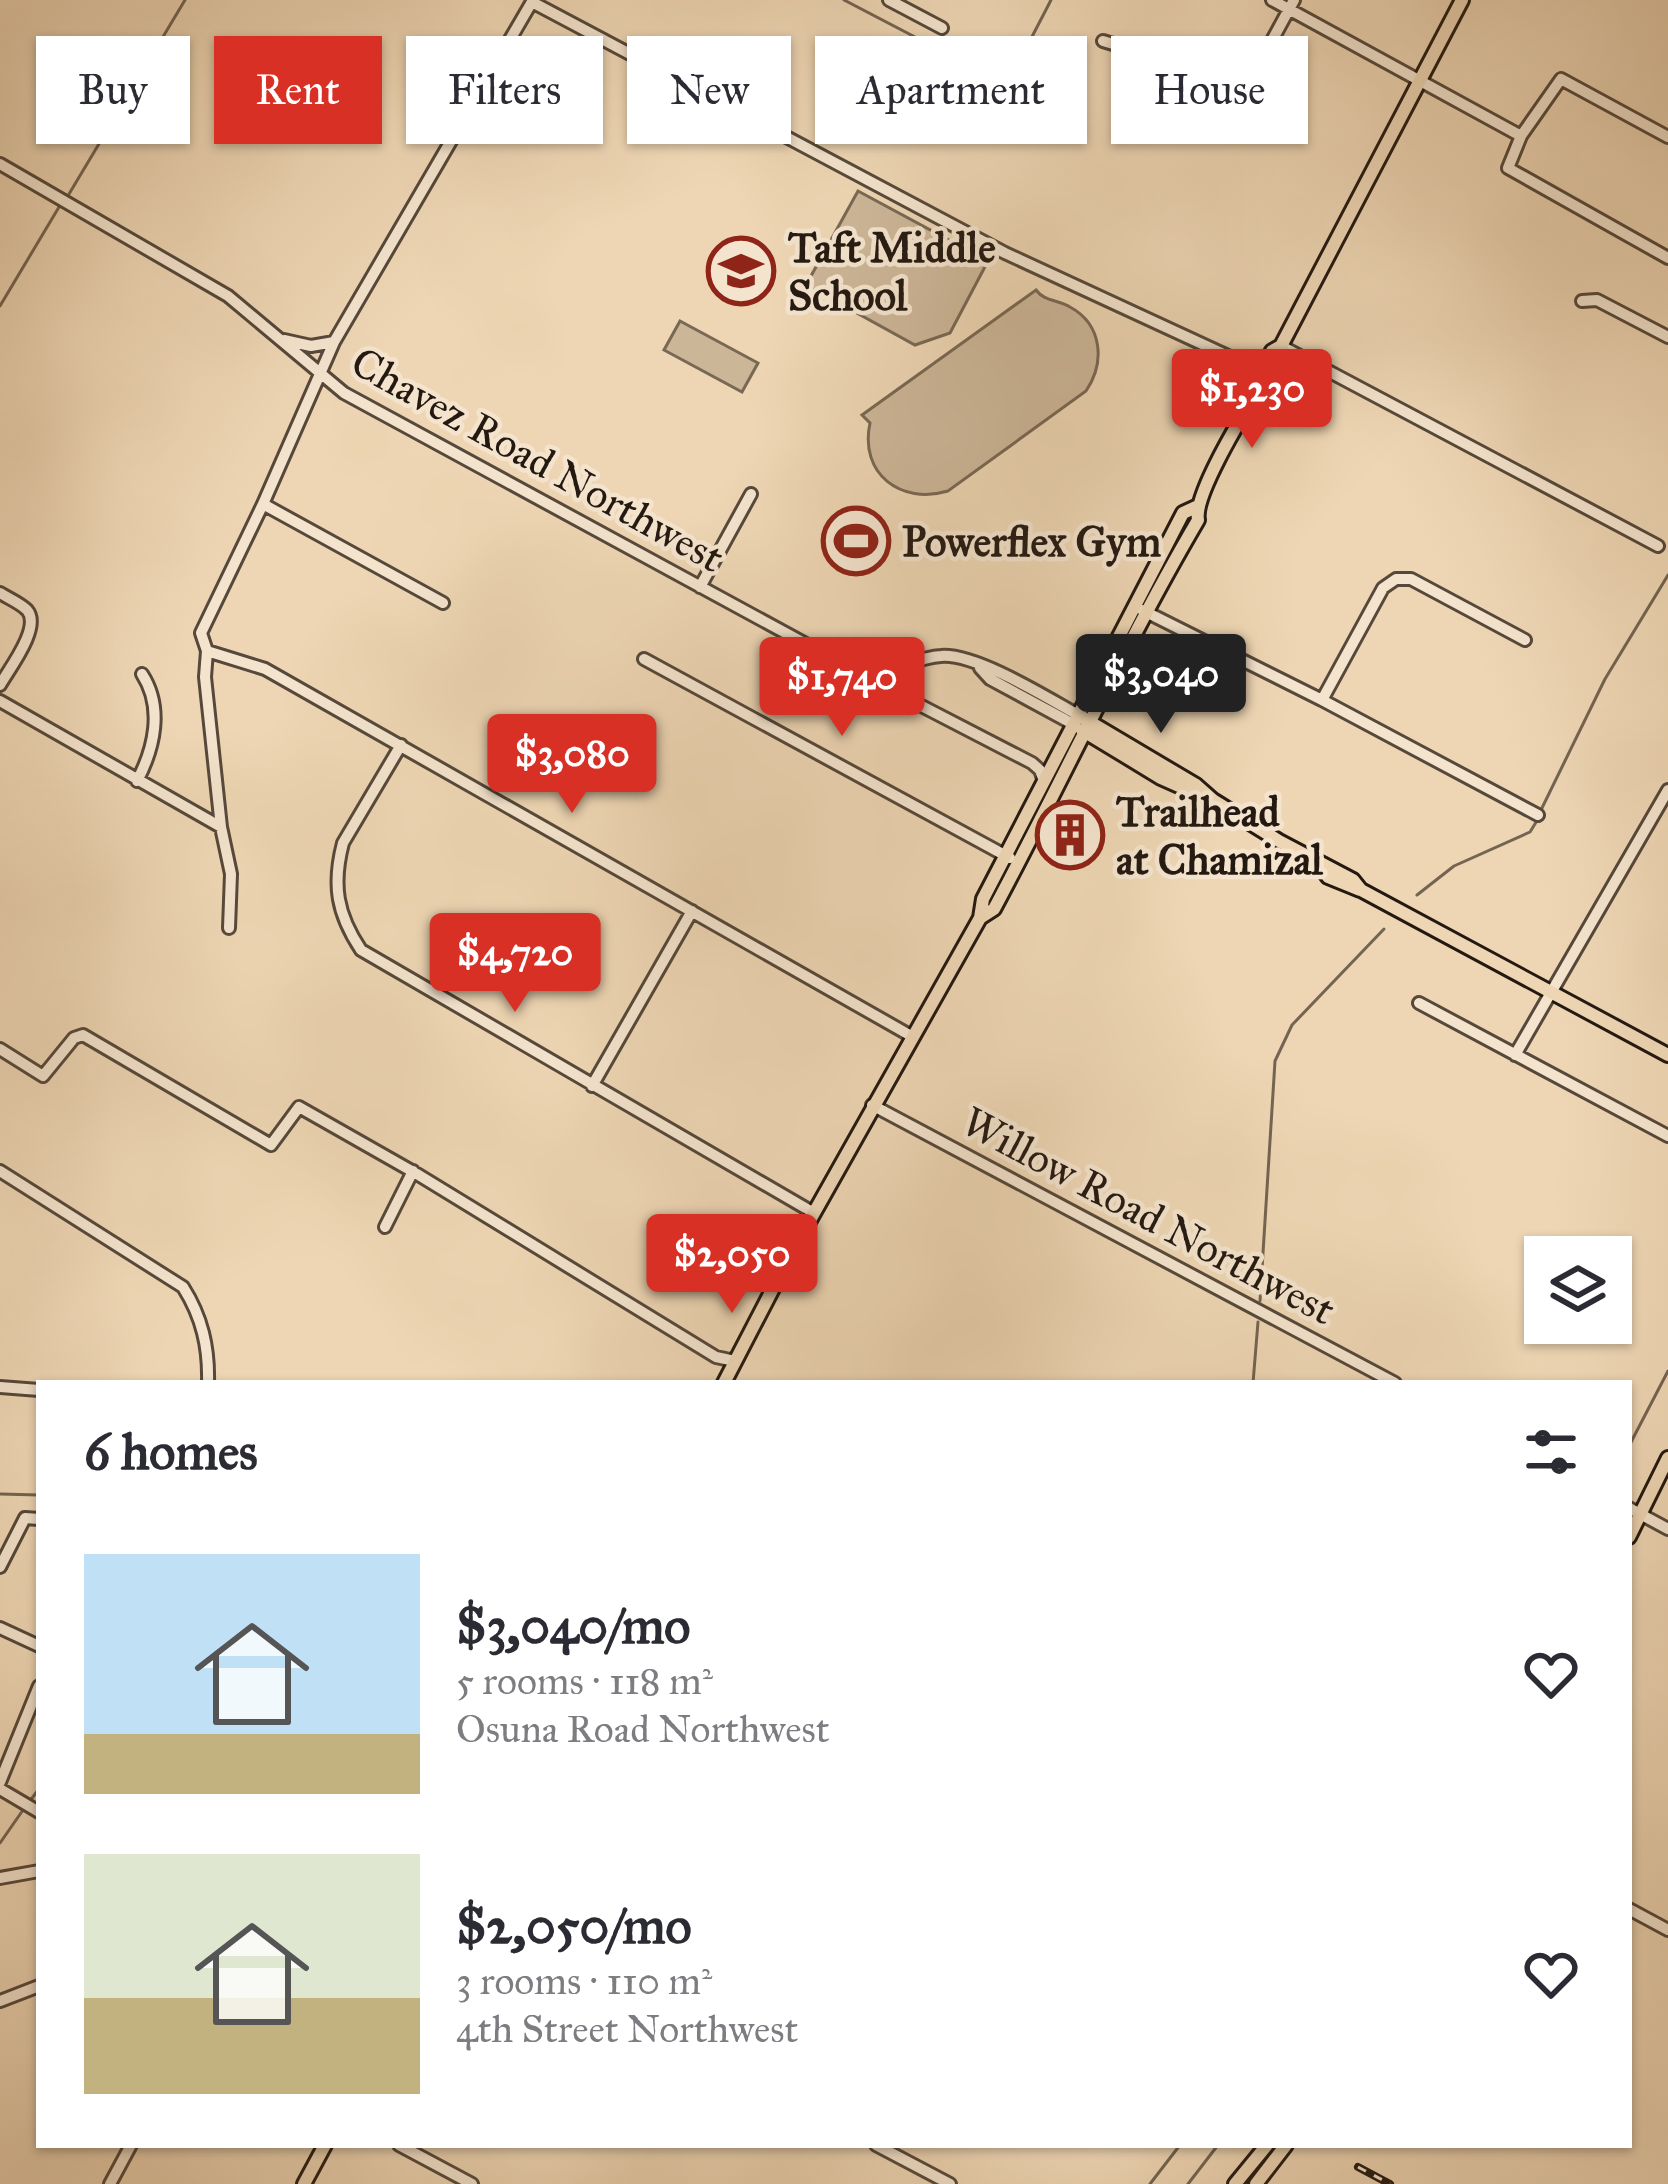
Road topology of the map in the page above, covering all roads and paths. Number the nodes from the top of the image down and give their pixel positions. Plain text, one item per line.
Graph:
1 (889, 0) edge
2 (1272, 0) edge
3 (1462, 0) edge
4 (533, 1) edge
5 (1292, 5) edge
6 (942, 28) dead end
7 (1103, 41) dead end
8 (1420, 79) junction
9 (1521, 136) junction
10 (1668, 137) edge
11 (0, 164) edge
12 (1668, 258) edge
13 (1582, 301) dead end
14 (1668, 337) edge
15 (280, 339) junction
16 (334, 342) junction
17 (1281, 346) junction
18 (1267, 374) junction
19 (320, 375) junction
20 (751, 494) dead end
21 (263, 504) junction
22 (1196, 507) junction
23 (1658, 546) dead end
24 (700, 587) junction
25 (0, 593) edge
26 (443, 603) dead end
27 (1132, 605) junction
28 (1146, 612) junction
29 (1525, 640) dead end
30 (207, 651) junction
31 (644, 659) dead end
32 (893, 669) junction
33 (142, 674) dead end
34 (0, 686) edge
35 (1322, 700) junction
36 (0, 701) edge
37 (1082, 725) junction
38 (400, 745) junction
39 (1043, 781) junction
40 (137, 782) junction
41 (1668, 790) edge
42 (1538, 815) dead end
43 (221, 827) junction
44 (1004, 855) junction
45 (1018, 862) junction
46 (692, 911) junction
47 (980, 918) junction
48 (230, 928) dead end
49 (1550, 993) junction
50 (1419, 1003) dead end
51 (914, 1037) junction
52 (0, 1049) edge
53 (1515, 1054) junction
54 (1668, 1055) edge
55 (592, 1086) junction
56 (872, 1105) junction
57 (1668, 1136) edge
58 (0, 1171) edge
59 (412, 1172) junction
60 (814, 1213) junction
61 (385, 1227) dead end
62 (735, 1361) junction
63 (208, 1380) edge
64 (726, 1380) edge
65 (1389, 1380) edge
66 (0, 1388) edge
67 (36, 1390) edge
68 (1668, 1459) edge
69 (1635, 1511) edge
70 (36, 1519) edge
71 (1668, 1529) edge
72 (0, 1567) edge
73 (0, 1628) edge
74 (36, 1645) edge
75 (36, 1693) edge
76 (3, 1766) edge
77 (0, 1785) edge
78 (36, 1810) edge
79 (36, 1872) edge
80 (0, 1878) edge
81 (1632, 1911) edge
82 (1668, 1930) edge
83 (36, 1987) edge
84 (0, 2001) edge
85 (129, 2148) edge
86 (323, 2148) edge
87 (405, 2148) edge
88 (882, 2148) edge
89 (1265, 2148) edge
90 (1284, 2148) edge
91 (110, 2184) edge
92 (304, 2184) edge
93 (472, 2184) edge
94 (950, 2184) edge
95 (1235, 2184) edge
96 (1256, 2184) edge

1 - 6 street
2 - 5 street
3 - 8 main road
4 - 16 street
4 - 18 street
5 - 7 street
5 - 8 street
8 - 9 street
8 - 17 main road
9 - 10 street
9 - 12 street
11 - 15 street, Chavez Road Northwest
13 - 14 street
15 - 16 street
15 - 19 street, Chavez Road Northwest
16 - 19 street
17 - 18 main road
17 - 23 street
18 - 22 main road
19 - 21 street
19 - 24 street, Chavez Road Northwest
20 - 24 street
21 - 26 street
21 - 30 street
22 - 27 main road
22 - 28 main road
24 - 32 street, Chavez Road Northwest
25 - 34 street
27 - 28 street
27 - 37 main road
28 - 35 street
28 - 37 main road
29 - 35 street
30 - 38 street
30 - 43 street
31 - 44 street
32 - 37 street, Chavez Road Northwest
32 - 39 street
33 - 40 street
35 - 42 street
36 - 40 street
37 - 39 main road
37 - 45 main road
37 - 49 main road
38 - 46 street
38 - 55 street
39 - 44 main road
40 - 43 street
41 - 49 street
43 - 48 street
44 - 45 street
44 - 47 main road
45 - 47 main road
46 - 51 street
46 - 55 street
47 - 51 main road
49 - 53 street
49 - 54 main road
50 - 53 street
51 - 56 main road
52 - 59 street
53 - 57 street
55 - 60 street
56 - 60 main road
56 - 65 street, Willow Road Northwest
58 - 63 street
59 - 61 street
59 - 62 street
60 - 62 main road
62 - 64 main road
66 - 67 street
68 - 69 main road
69 - 71 street
70 - 72 street
73 - 74 street
75 - 76 street
76 - 77 street
77 - 78 street
79 - 80 street
81 - 82 street
83 - 84 street
85 - 91 street
86 - 92 main road
87 - 93 street
88 - 94 street
89 - 95 main road
90 - 96 main road

